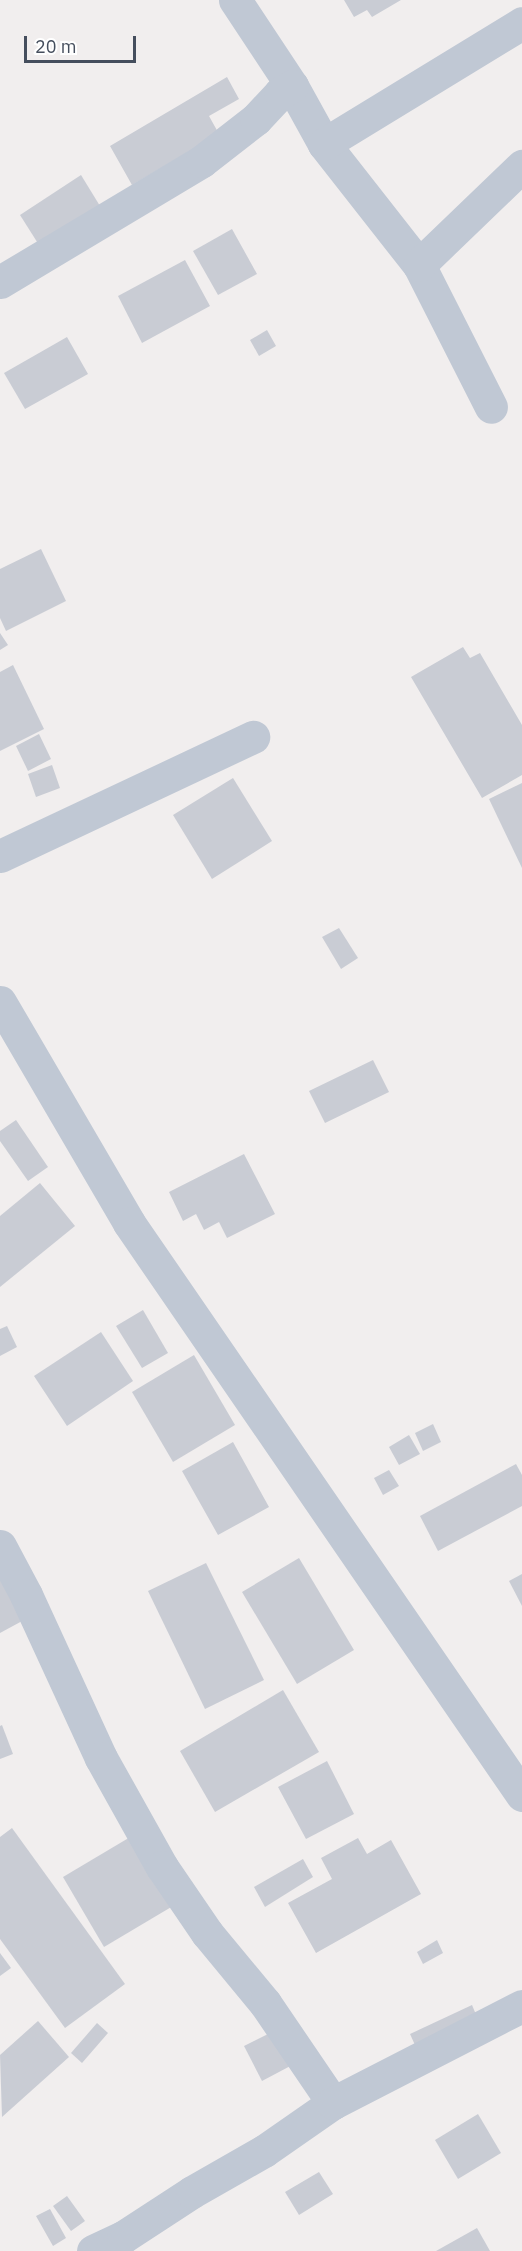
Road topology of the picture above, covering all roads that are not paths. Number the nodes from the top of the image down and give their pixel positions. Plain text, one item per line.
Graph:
1 (234, 0) edge
2 (522, 23) edge
3 (292, 86) junction
4 (324, 144) junction
5 (522, 166) edge
6 (419, 265) junction
7 (0, 282) edge
8 (491, 407) dead end
9 (253, 737) dead end
10 (0, 856) edge
11 (0, 1002) edge
12 (0, 1546) edge
13 (522, 1796) edge
14 (522, 2006) edge
15 (333, 2103) junction
16 (93, 2251) edge

1 - 3 street
2 - 4 street
3 - 4 street
3 - 7 street
4 - 6 street
5 - 6 street
6 - 8 street
9 - 10 street
11 - 13 street
12 - 15 street
14 - 15 street
15 - 16 street

